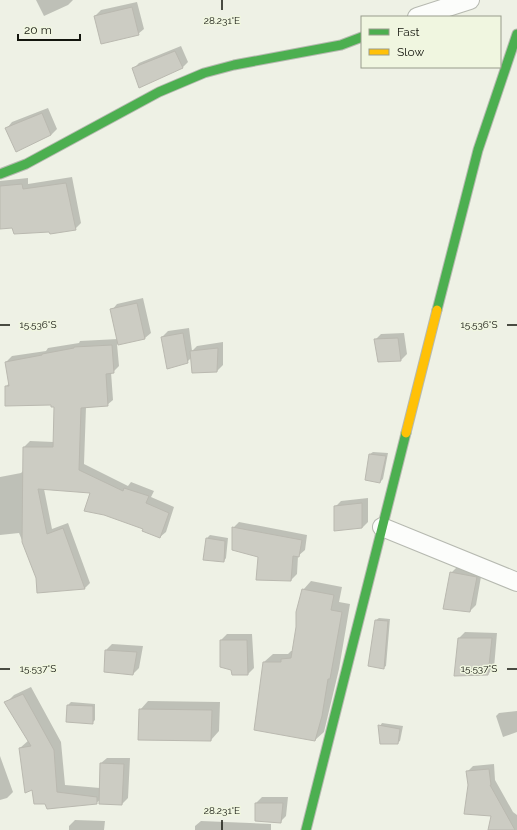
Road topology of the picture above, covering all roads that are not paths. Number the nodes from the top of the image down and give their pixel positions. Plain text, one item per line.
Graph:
1 (470, 0) edge
2 (420, 16) edge
3 (517, 34) edge
4 (361, 37) edge
5 (0, 174) edge
6 (382, 527) junction
7 (517, 582) edge
8 (306, 830) edge

1 - 2 street
3 - 6 street
4 - 5 street
6 - 7 street
6 - 8 street

